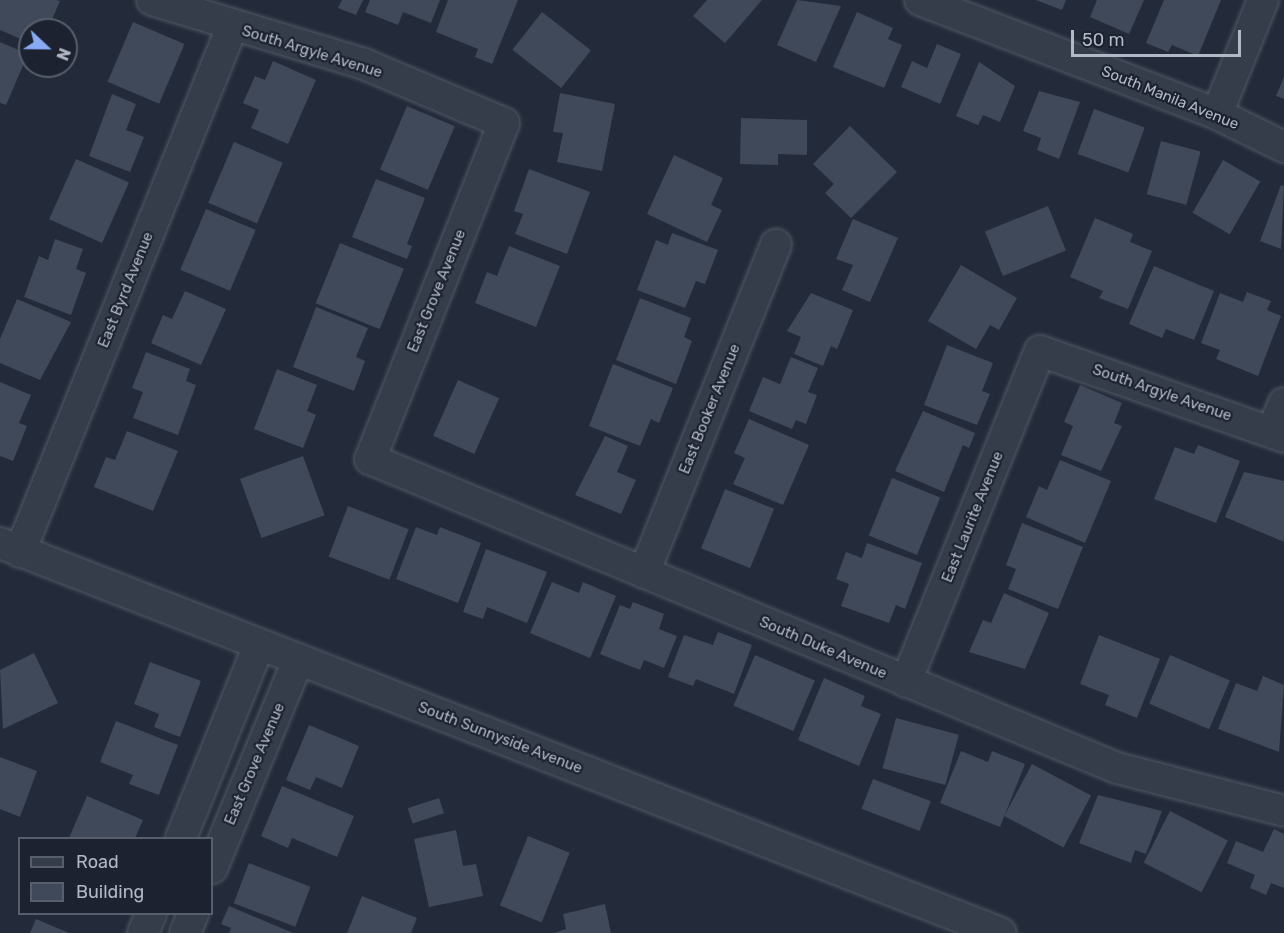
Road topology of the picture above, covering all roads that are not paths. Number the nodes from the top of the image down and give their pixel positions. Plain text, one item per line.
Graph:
1 (152, 0) edge
2 (920, 0) edge
3 (1263, 0) edge
4 (232, 27) junction
5 (1217, 114) junction
6 (504, 123) joint
7 (1284, 147) edge
8 (776, 245) dead end
9 (1040, 351) joint
10 (1284, 403) edge
11 (1278, 434) edge
12 (370, 459) joint
13 (10, 548) edge
14 (644, 573) junction
15 (259, 645) junction
16 (298, 660) junction
17 (906, 682) junction
18 (1284, 811) edge
19 (181, 837) edge
20 (213, 866) edge
21 (151, 915) edge
22 (193, 915) edge
23 (143, 933) edge
24 (185, 933) edge
25 (1001, 933) edge

1 - 4 street, South Argyle Avenue
2 - 5 street, South Manila Avenue
3 - 5 street
4 - 6 street, South Argyle Avenue
4 - 13 street, East Byrd Avenue
5 - 7 street, South Manila Avenue
6 - 12 street, East Grove Avenue
8 - 14 street, East Booker Avenue
9 - 11 street, South Argyle Avenue
9 - 17 street, East Laurite Avenue
10 - 11 street
12 - 14 street, South Duke Avenue
13 - 15 street, South Sunnyside Avenue
14 - 17 street, South Duke Avenue
15 - 16 street, South Sunnyside Avenue
15 - 19 street
16 - 20 street, East Grove Avenue
16 - 25 street, South Sunnyside Avenue
17 - 18 street, South Duke Avenue
21 - 23 street
22 - 24 street

